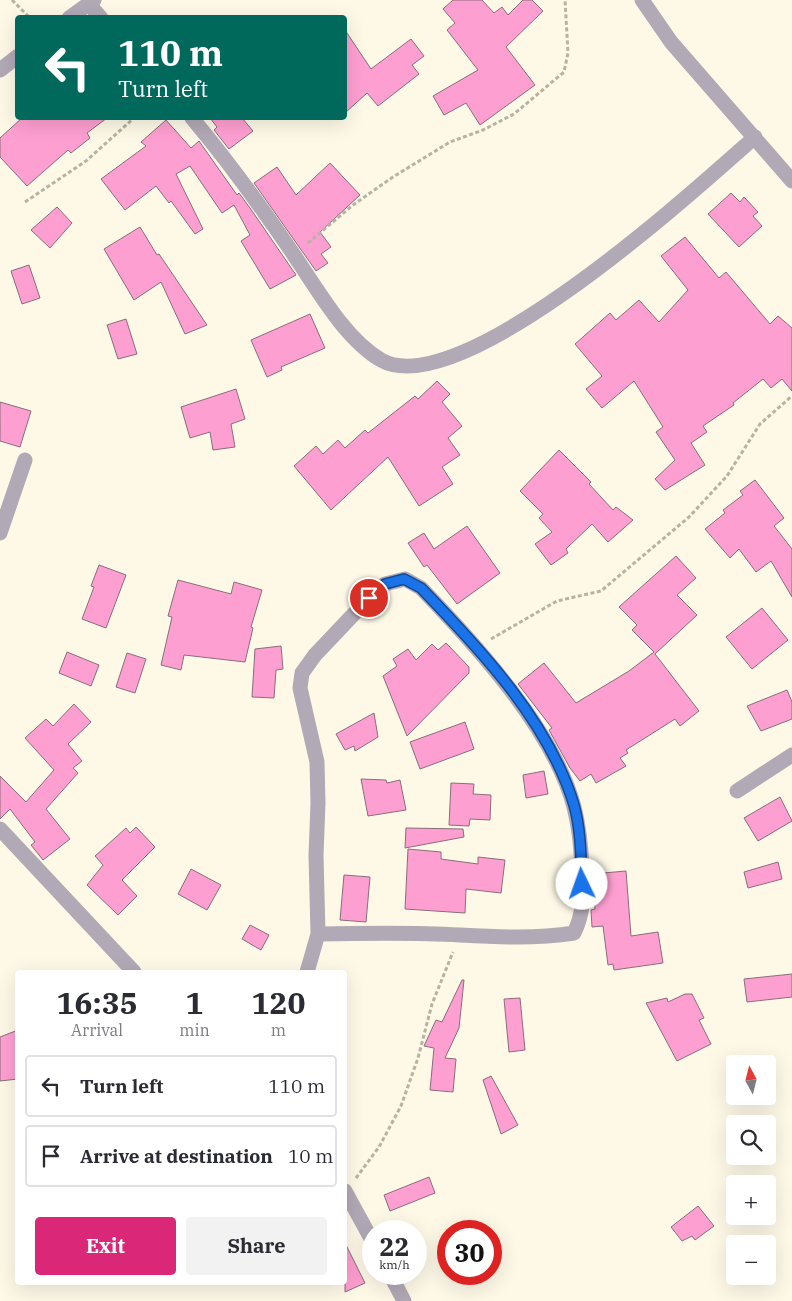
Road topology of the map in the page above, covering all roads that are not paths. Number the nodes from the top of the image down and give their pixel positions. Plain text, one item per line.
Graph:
1 (642, 0) edge
2 (91, 2) edge
3 (73, 15) edge
4 (99, 15) edge
5 (15, 58) edge
6 (0, 70) edge
7 (194, 120) edge
8 (755, 137) junction
9 (792, 181) edge
10 (24, 460) dead end
11 (0, 533) edge
12 (792, 755) edge
13 (737, 791) dead end
14 (0, 829) edge
15 (318, 934) junction
16 (132, 970) edge
17 (308, 970) edge
18 (347, 1195) edge
19 (362, 1222) edge
20 (396, 1285) edge
21 (404, 1301) edge

1 - 8 street
2 - 3 street
2 - 4 street
5 - 6 street
7 - 8 street
8 - 9 street
10 - 11 street
12 - 13 street
14 - 16 street
15 - 15 street
15 - 17 street
18 - 19 street
20 - 21 street

